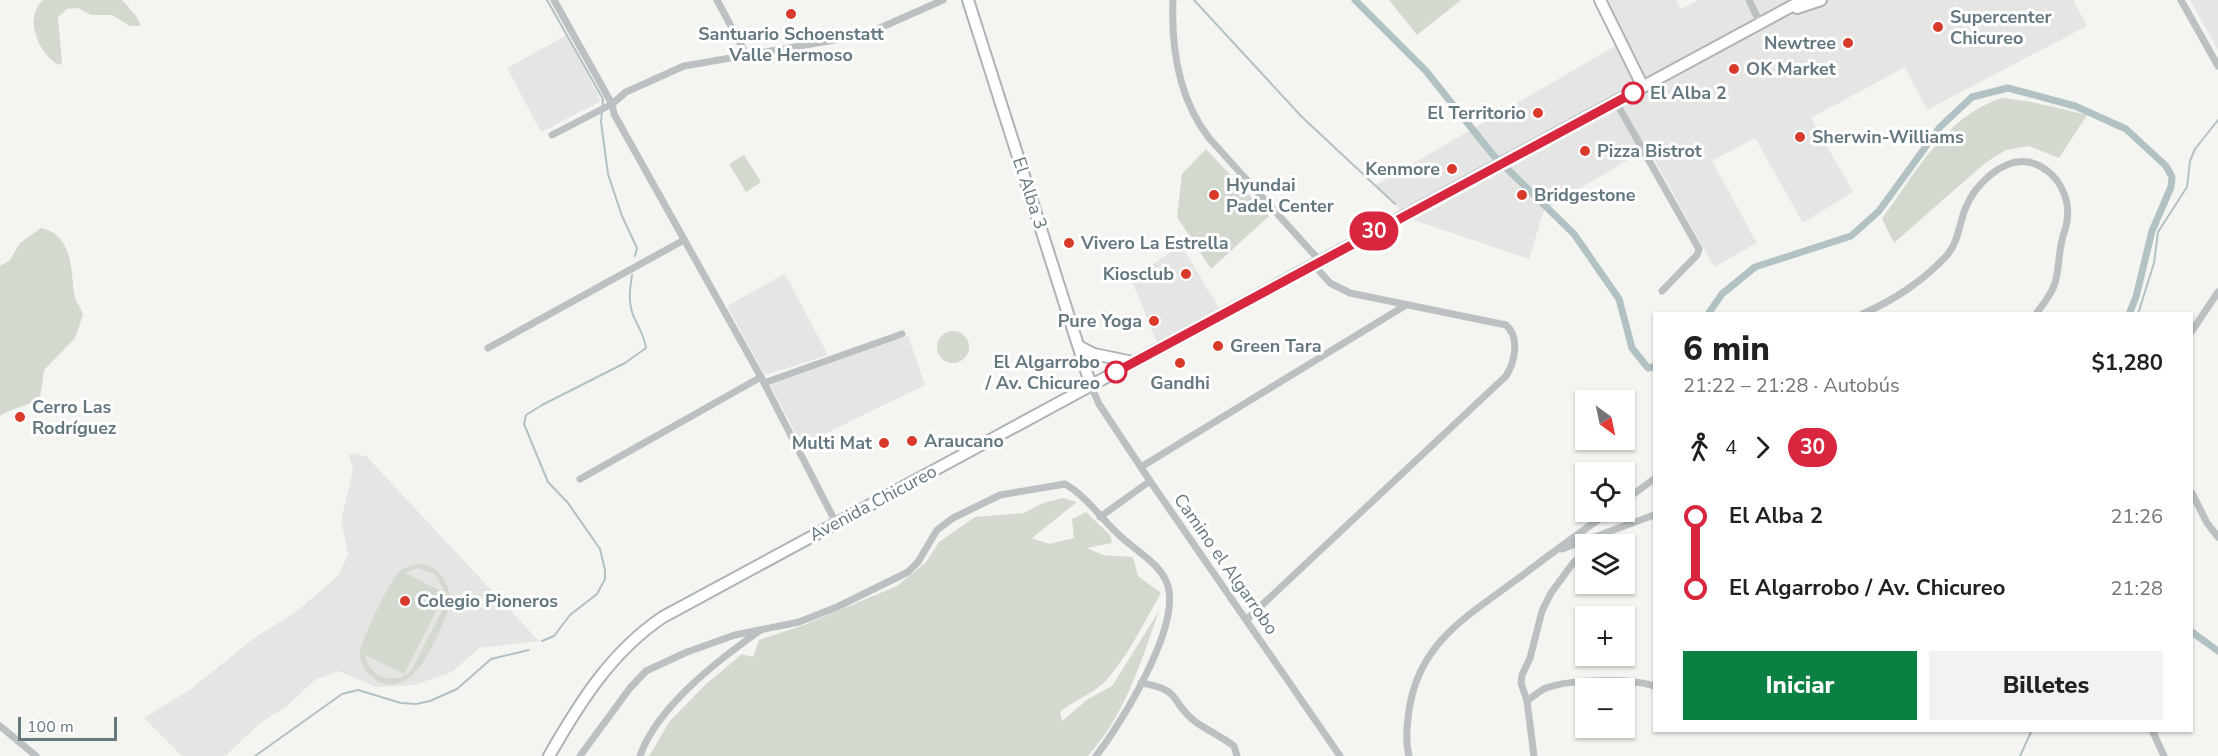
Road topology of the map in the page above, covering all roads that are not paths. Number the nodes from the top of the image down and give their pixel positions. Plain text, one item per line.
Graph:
1 (554, 0) edge
2 (717, 0) edge
3 (943, 0) edge
4 (968, 0) edge
5 (1173, 0) edge
6 (1600, 0) edge
7 (1749, 0) edge
8 (1803, 0) edge
9 (1821, 0) edge
10 (2181, 0) edge
11 (1782, 13) junction
12 (1761, 25) junction
13 (747, 56) junction
14 (2218, 66) edge
15 (1643, 87) junction
16 (1616, 102) junction
17 (612, 104) junction
18 (552, 135) dead end
19 (684, 240) junction
20 (1316, 262) junction
21 (1662, 291) dead end
22 (2218, 292) edge
23 (1406, 305) junction
24 (1865, 312) edge
25 (2037, 312) edge
26 (2193, 330) edge
27 (902, 334) dead end
28 (1080, 347) junction
29 (488, 348) dead end
30 (1094, 354) junction
31 (1084, 362) junction
32 (1133, 362) junction
33 (762, 380) junction
34 (1092, 386) junction
35 (1141, 467) junction
36 (580, 479) dead end
37 (1150, 481) junction
38 (1653, 481) edge
39 (1635, 493) edge
40 (2193, 495) edge
41 (1653, 515) edge
42 (1100, 517) junction
43 (1596, 522) edge
44 (836, 523) junction
45 (1598, 534) edge
46 (2218, 537) edge
47 (1575, 543) edge
48 (1551, 553) junction
49 (1575, 563) edge
50 (1246, 620) junction
51 (761, 630) junction
52 (1141, 683) junction
53 (1653, 686) edge
54 (1527, 702) junction
55 (0, 726) edge
56 (2153, 732) edge
57 (36, 756) edge
58 (549, 756) edge
59 (580, 756) edge
60 (640, 756) edge
61 (1095, 756) edge
62 (1237, 756) edge
63 (1340, 756) edge
64 (1409, 756) edge
65 (1534, 756) edge
66 (2164, 756) edge

1 - 17 street
2 - 13 street
3 - 13 street
4 - 28 main road, El Alba 3
5 - 20 street
6 - 15 main road
7 - 12 street
8 - 11 main road, Avenida Chicureo
9 - 11 main road, Avenida Chicureo
10 - 14 street
11 - 12 main road, Avenida Chicureo
12 - 15 main road, Avenida Chicureo
13 - 17 street
15 - 16 main road, Avenida Chicureo
16 - 20 main road, Avenida Chicureo
16 - 21 street
17 - 18 street
17 - 19 street
19 - 29 street
19 - 33 street
20 - 23 street
20 - 32 main road, Avenida Chicureo
22 - 26 street
23 - 35 street
23 - 50 street
24 - 25 street
27 - 33 street
28 - 30 main road
28 - 31 main road, El Alba 3
30 - 31 main road
30 - 32 main road
31 - 34 main road, El Alba 3
32 - 34 main road, Avenida Chicureo
33 - 36 street
33 - 44 street
34 - 35 street, Camino el Algarrobo
34 - 44 main road, Avenida Chicureo
35 - 37 street, Camino el Algarrobo
37 - 42 street
37 - 50 street, Camino el Algarrobo
38 - 39 street
40 - 46 street
41 - 45 street
42 - 51 street
42 - 52 street
43 - 48 street
44 - 58 main road, Avenida Chicureo
47 - 48 street
48 - 64 street
49 - 54 street
50 - 63 street, Camino el Algarrobo
51 - 59 street
51 - 60 street
52 - 61 street
52 - 62 street
53 - 54 street
54 - 65 street
55 - 57 street
56 - 66 street

